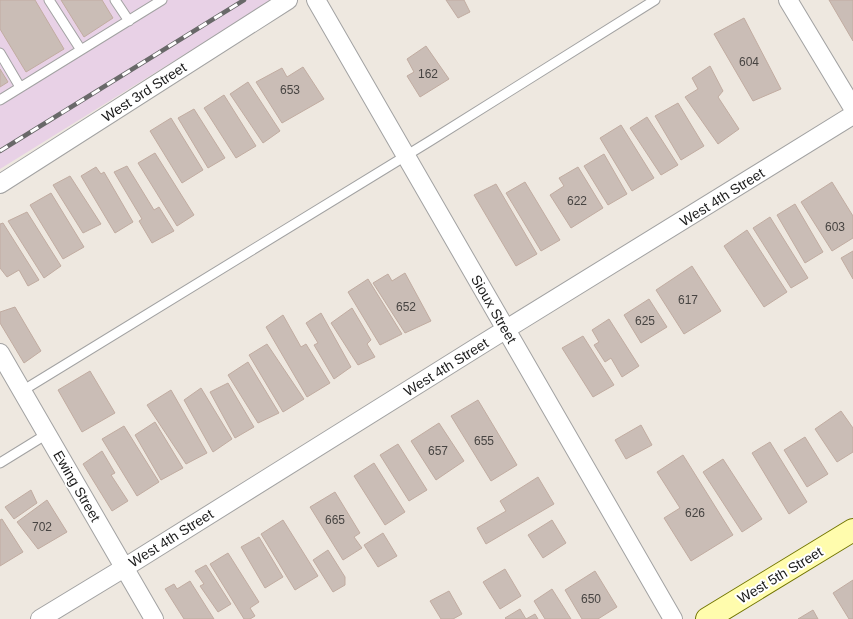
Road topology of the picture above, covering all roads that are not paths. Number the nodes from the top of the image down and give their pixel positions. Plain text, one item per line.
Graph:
1 (48, 0) edge
2 (115, 0) edge
3 (162, 0) edge
4 (288, 0) edge
5 (316, 0) edge
6 (655, 0) edge
7 (788, 0) edge
8 (129, 21) junction
9 (81, 50) junction
10 (0, 53) edge
11 (20, 87) junction
12 (0, 100) edge
13 (853, 108) edge
14 (853, 115) edge
15 (405, 155) junction
16 (0, 184) edge
17 (506, 330) junction
18 (1, 358) edge
19 (22, 391) junction
20 (47, 434) junction
21 (0, 463) edge
22 (853, 530) edge
23 (124, 568) junction
24 (40, 619) edge
25 (154, 619) edge
26 (673, 619) edge
27 (707, 619) edge

1 - 9 lane
2 - 8 lane
3 - 8 lane
4 - 16 street, West 3rd Street
5 - 15 street, Sioux Street
6 - 15 lane
7 - 13 street
8 - 9 lane
9 - 11 lane
10 - 11 lane
11 - 12 lane
14 - 17 street, West 4th Street
15 - 17 street, Sioux Street
15 - 19 lane
17 - 23 street, West 4th Street
17 - 26 street, Sioux Street
18 - 19 street, Ewing Street
19 - 20 street, Ewing Street
20 - 21 lane
20 - 23 street, Ewing Street
22 - 27 street, West 5th Street
23 - 24 street, West 4th Street
23 - 25 street, Ewing Street

